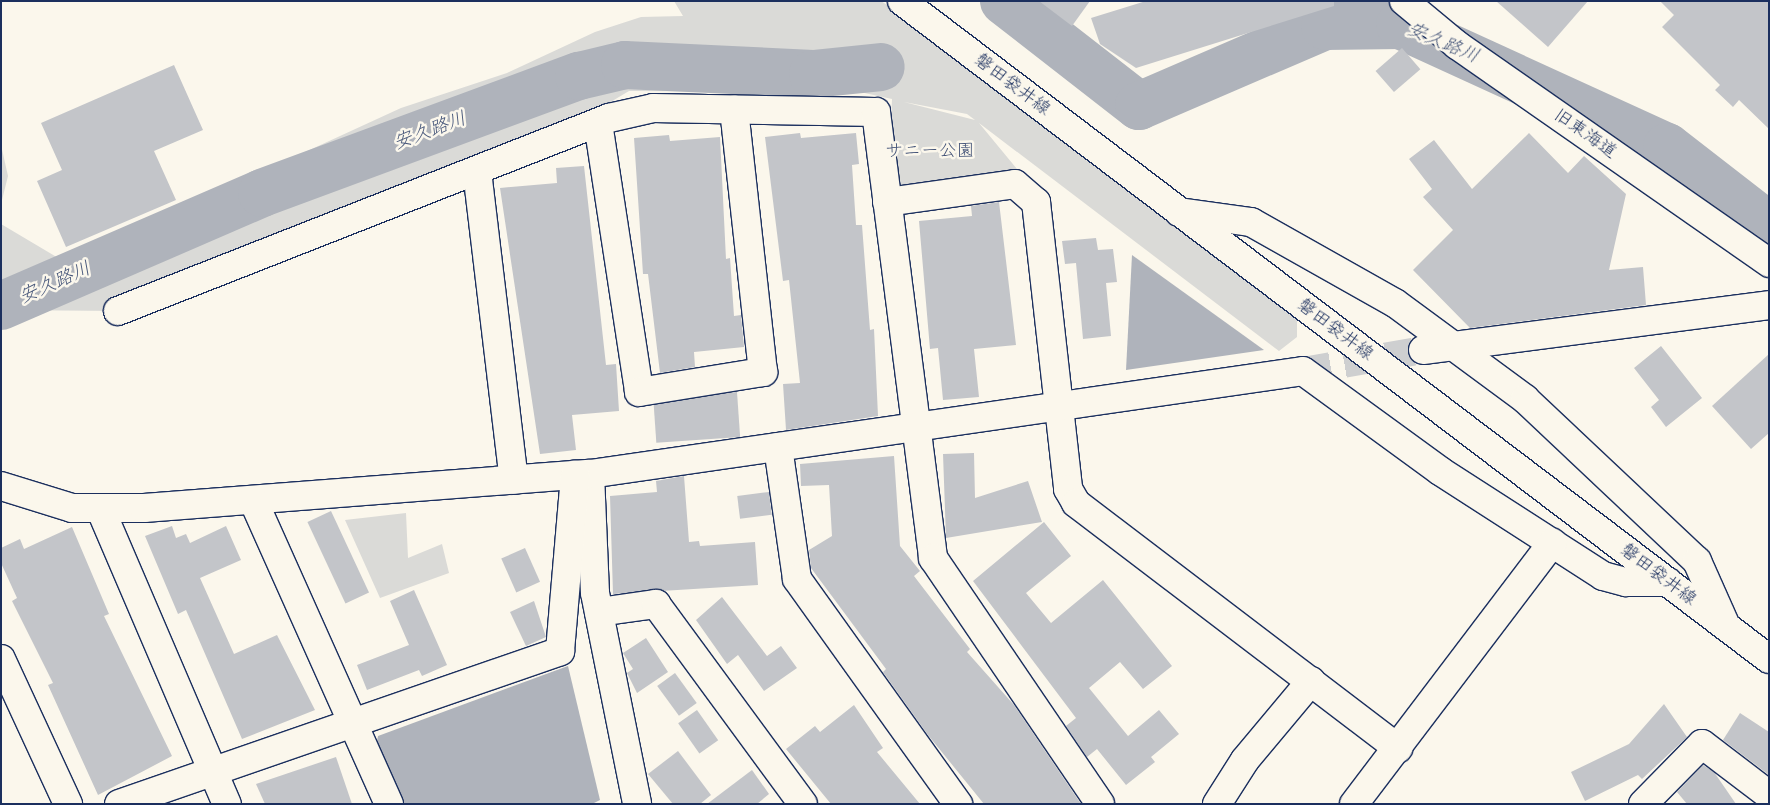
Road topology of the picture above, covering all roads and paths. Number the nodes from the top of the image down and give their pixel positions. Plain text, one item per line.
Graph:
1 (902, 1) edge
2 (1404, 1) edge
3 (734, 110) junction
4 (598, 123) junction
5 (477, 170) junction
6 (887, 202) junction
7 (1179, 212) junction
8 (1769, 263) edge
9 (1769, 305) edge
10 (118, 311) dead end
11 (1450, 346) junction
12 (1423, 350) tunnel mouth
13 (1058, 407) junction
14 (917, 427) junction
15 (778, 447) junction
16 (582, 475) junction
17 (514, 480) junction
18 (1, 486) edge
19 (254, 500) junction
20 (100, 508) junction
21 (1552, 543) junction
22 (1668, 582) junction
23 (599, 612) junction
24 (1726, 626) junction
25 (1, 659) edge
26 (1769, 659) edge
27 (1310, 681) junction
28 (352, 722) junction
29 (1398, 748) junction
30 (211, 770) junction
31 (1769, 795) edge
32 (68, 804) edge
33 (119, 804) edge
34 (227, 804) edge
35 (389, 804) edge
36 (637, 804) edge
37 (802, 804) edge
38 (958, 804) edge
39 (1100, 804) edge
40 (1217, 804) edge
41 (1354, 804) edge
42 (1643, 804) edge

1 - 7 street, 磐田袋井線
2 - 8 street, 旧東海道
3 - 4 street
3 - 4 street
3 - 6 street
4 - 5 street
5 - 10 street
5 - 17 street
6 - 13 street
6 - 14 street
7 - 11 street
7 - 22 street, 磐田袋井線
9 - 11 street
11 - 12 street
11 - 24 street
13 - 14 street
13 - 21 street
13 - 27 street
14 - 15 street
14 - 39 street
15 - 16 street
15 - 38 street
16 - 17 street
16 - 23 street
16 - 28 street
17 - 19 street
18 - 20 street
19 - 20 street
19 - 28 street
20 - 30 street
21 - 22 street
21 - 29 street
22 - 24 street, 磐田袋井線
23 - 36 street
23 - 37 street
24 - 26 street, 磐田袋井線
25 - 32 street
27 - 29 street
27 - 40 street
28 - 30 street
28 - 35 street
29 - 41 street
30 - 33 street
30 - 34 street
31 - 42 street

